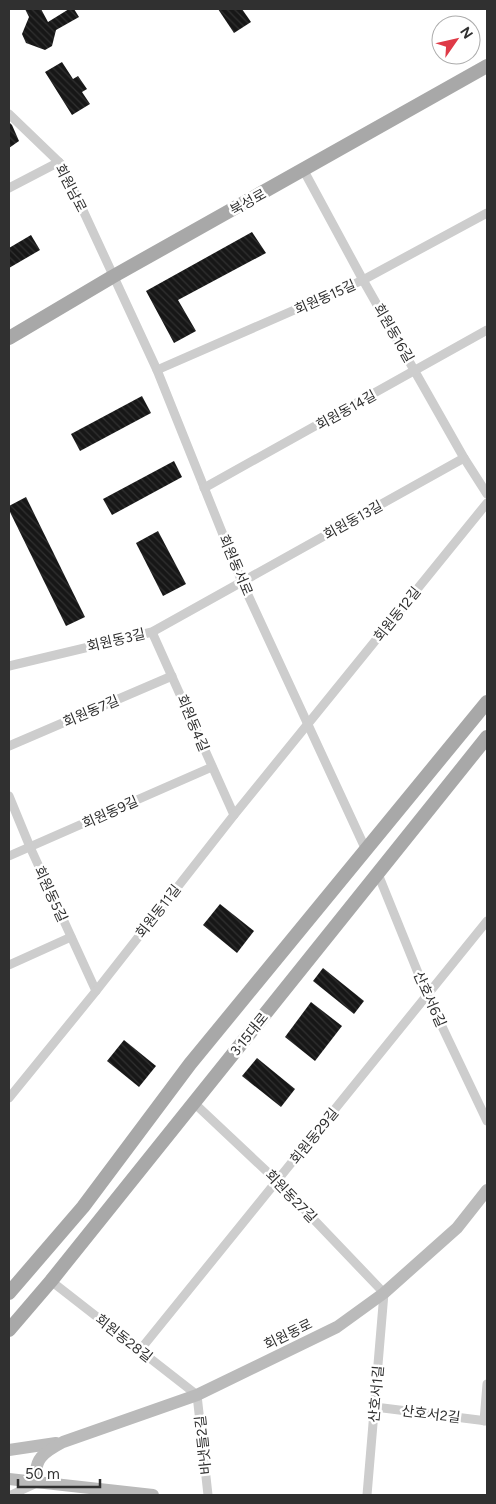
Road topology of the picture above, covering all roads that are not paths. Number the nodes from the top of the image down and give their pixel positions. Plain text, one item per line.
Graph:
1 (487, 66) edge
2 (9, 114) edge
3 (59, 162) junction
4 (304, 170) junction
5 (9, 188) edge
6 (487, 213) edge
7 (112, 277) junction
8 (363, 280) junction
9 (487, 330) edge
10 (9, 338) edge
11 (157, 370) junction
12 (416, 371) junction
13 (464, 458) junction
14 (204, 488) junction
15 (487, 494) edge
16 (487, 502) edge
17 (242, 582) junction
18 (152, 632) junction
19 (9, 666) edge
20 (172, 676) junction
21 (487, 702) edge
22 (307, 724) junction
23 (487, 737) edge
24 (9, 746) edge
25 (212, 767) junction
26 (9, 796) edge
27 (234, 815) junction
28 (30, 847) junction
29 (366, 850) junction
30 (9, 856) edge
31 (378, 874) junction
32 (487, 921) edge
33 (72, 937) junction
34 (9, 965) edge
35 (96, 991) junction
36 (427, 996) junction
37 (9, 1098) edge
38 (193, 1102) junction
39 (487, 1121) edge
40 (277, 1181) junction
41 (487, 1190) edge
42 (51, 1281) junction
43 (9, 1293) edge
44 (384, 1293) junction
45 (9, 1330) edge
46 (140, 1350) junction
47 (487, 1384) edge
48 (198, 1395) junction
49 (374, 1407) junction
50 (485, 1421) edge
51 (63, 1442) junction
52 (9, 1450) edge
53 (9, 1479) edge
54 (39, 1482) junction
55 (11, 1495) edge
56 (153, 1495) edge
57 (208, 1495) edge
58 (367, 1495) edge

1 - 4 main road, 북성로
2 - 3 street, 회원남로
3 - 5 street
3 - 7 street, 회원남로
4 - 7 main road, 북성로
4 - 8 street, 회원동16길
6 - 8 street, 회원동15길
7 - 10 main road, 북성로
7 - 11 street, 회원동서로
8 - 11 street, 회원동15길
8 - 12 street, 회원동16길
9 - 12 street, 회원동14길
11 - 14 street, 회원동서로
12 - 13 street, 회원동16길
12 - 14 street, 회원동14길
13 - 15 street, 회원동16길
13 - 17 street, 회원동13길
14 - 17 street, 회원동서로
16 - 22 street, 회원동12길
17 - 18 street, 회원동3길
17 - 22 street, 회원동서로
18 - 19 street, 회원동3길
18 - 20 street, 회원동4길
20 - 24 street, 회원동7길
20 - 25 street, 회원동4길
21 - 29 main road, 3·15대로
22 - 27 street, 회원동11길
22 - 29 street, 회원동서로
23 - 31 main road, 3·15대로
25 - 27 street, 회원동4길
25 - 28 street, 회원동9길
26 - 28 street, 회원동5길
27 - 35 street, 회원동11길
28 - 30 street, 회원동9길
28 - 33 street, 회원동5길
29 - 43 main road, 3·15대로
31 - 36 street, 산호서6길
31 - 38 main road, 3·15대로
32 - 36 street, 회원동29길
33 - 34 street
33 - 35 street, 회원동5길
35 - 37 street, 회원동11길
36 - 39 street, 산호서6길
36 - 40 street, 회원동29길
38 - 40 street, 회원동27길
38 - 42 main road, 3·15대로
40 - 44 street, 회원동27길
40 - 46 street, 회원동29길
41 - 44 main road, 회원동로
42 - 45 main road, 3·15대로
42 - 46 street, 회원동28길
44 - 48 main road, 회원동로
44 - 49 street, 산호서1길
46 - 48 street, 회원동28길
47 - 50 street
48 - 51 main road, 회원동로
48 - 57 street, 바냇들2길
49 - 50 street, 산호서2길
49 - 58 street, 산호서1길
51 - 52 main road
51 - 54 main road
53 - 54 main road
54 - 55 street
54 - 56 main road

